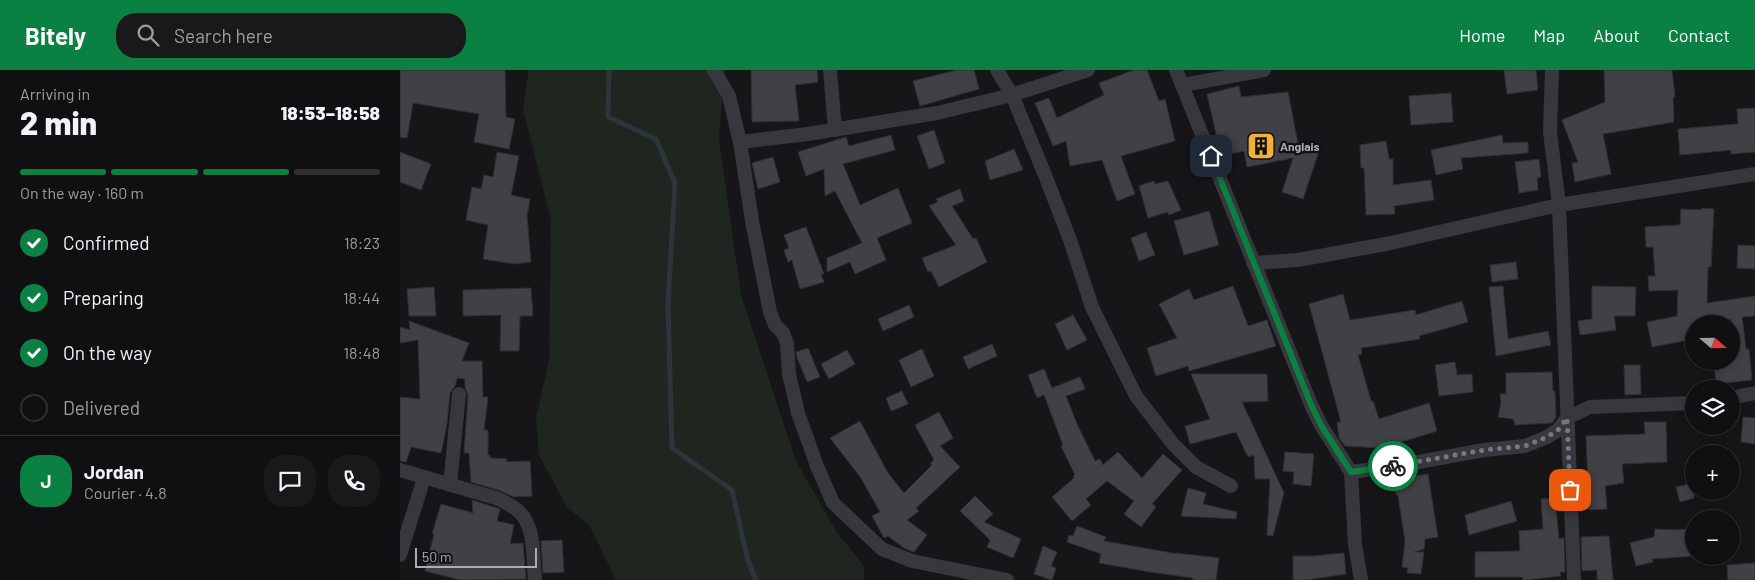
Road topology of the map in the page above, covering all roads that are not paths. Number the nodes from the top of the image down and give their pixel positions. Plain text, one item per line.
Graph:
1 (714, 70) edge
2 (830, 70) edge
3 (997, 70) edge
4 (1088, 70) edge
5 (1176, 70) edge
6 (1264, 70) edge
7 (1552, 70) edge
8 (1221, 74) edge
9 (1183, 84) junction
10 (1012, 95) junction
11 (835, 130) junction
12 (740, 142) junction
13 (1755, 174) edge
14 (1559, 205) junction
15 (1253, 263) junction
16 (1755, 393) edge
17 (459, 394) dead end
18 (1740, 396) edge
19 (1685, 403) edge
20 (1567, 418) junction
21 (400, 470) edge
22 (1351, 472) junction
23 (424, 478) junction
24 (450, 485) junction
25 (1231, 486) dead end
26 (400, 555) edge
27 (536, 580) edge
28 (1007, 580) edge
29 (1361, 580) edge
30 (1574, 580) edge

1 - 12 street
2 - 11 street
3 - 10 street
4 - 10 street
5 - 9 street
6 - 8 street
7 - 14 street
8 - 9 street
9 - 15 street
10 - 11 street
10 - 25 street
11 - 12 street
12 - 28 street
13 - 14 street
14 - 15 street
14 - 20 street
15 - 22 street
16 - 18 street
17 - 24 street
19 - 20 street
20 - 22 street
20 - 30 street
21 - 23 street
22 - 29 street
23 - 24 street
23 - 26 street
24 - 27 street

